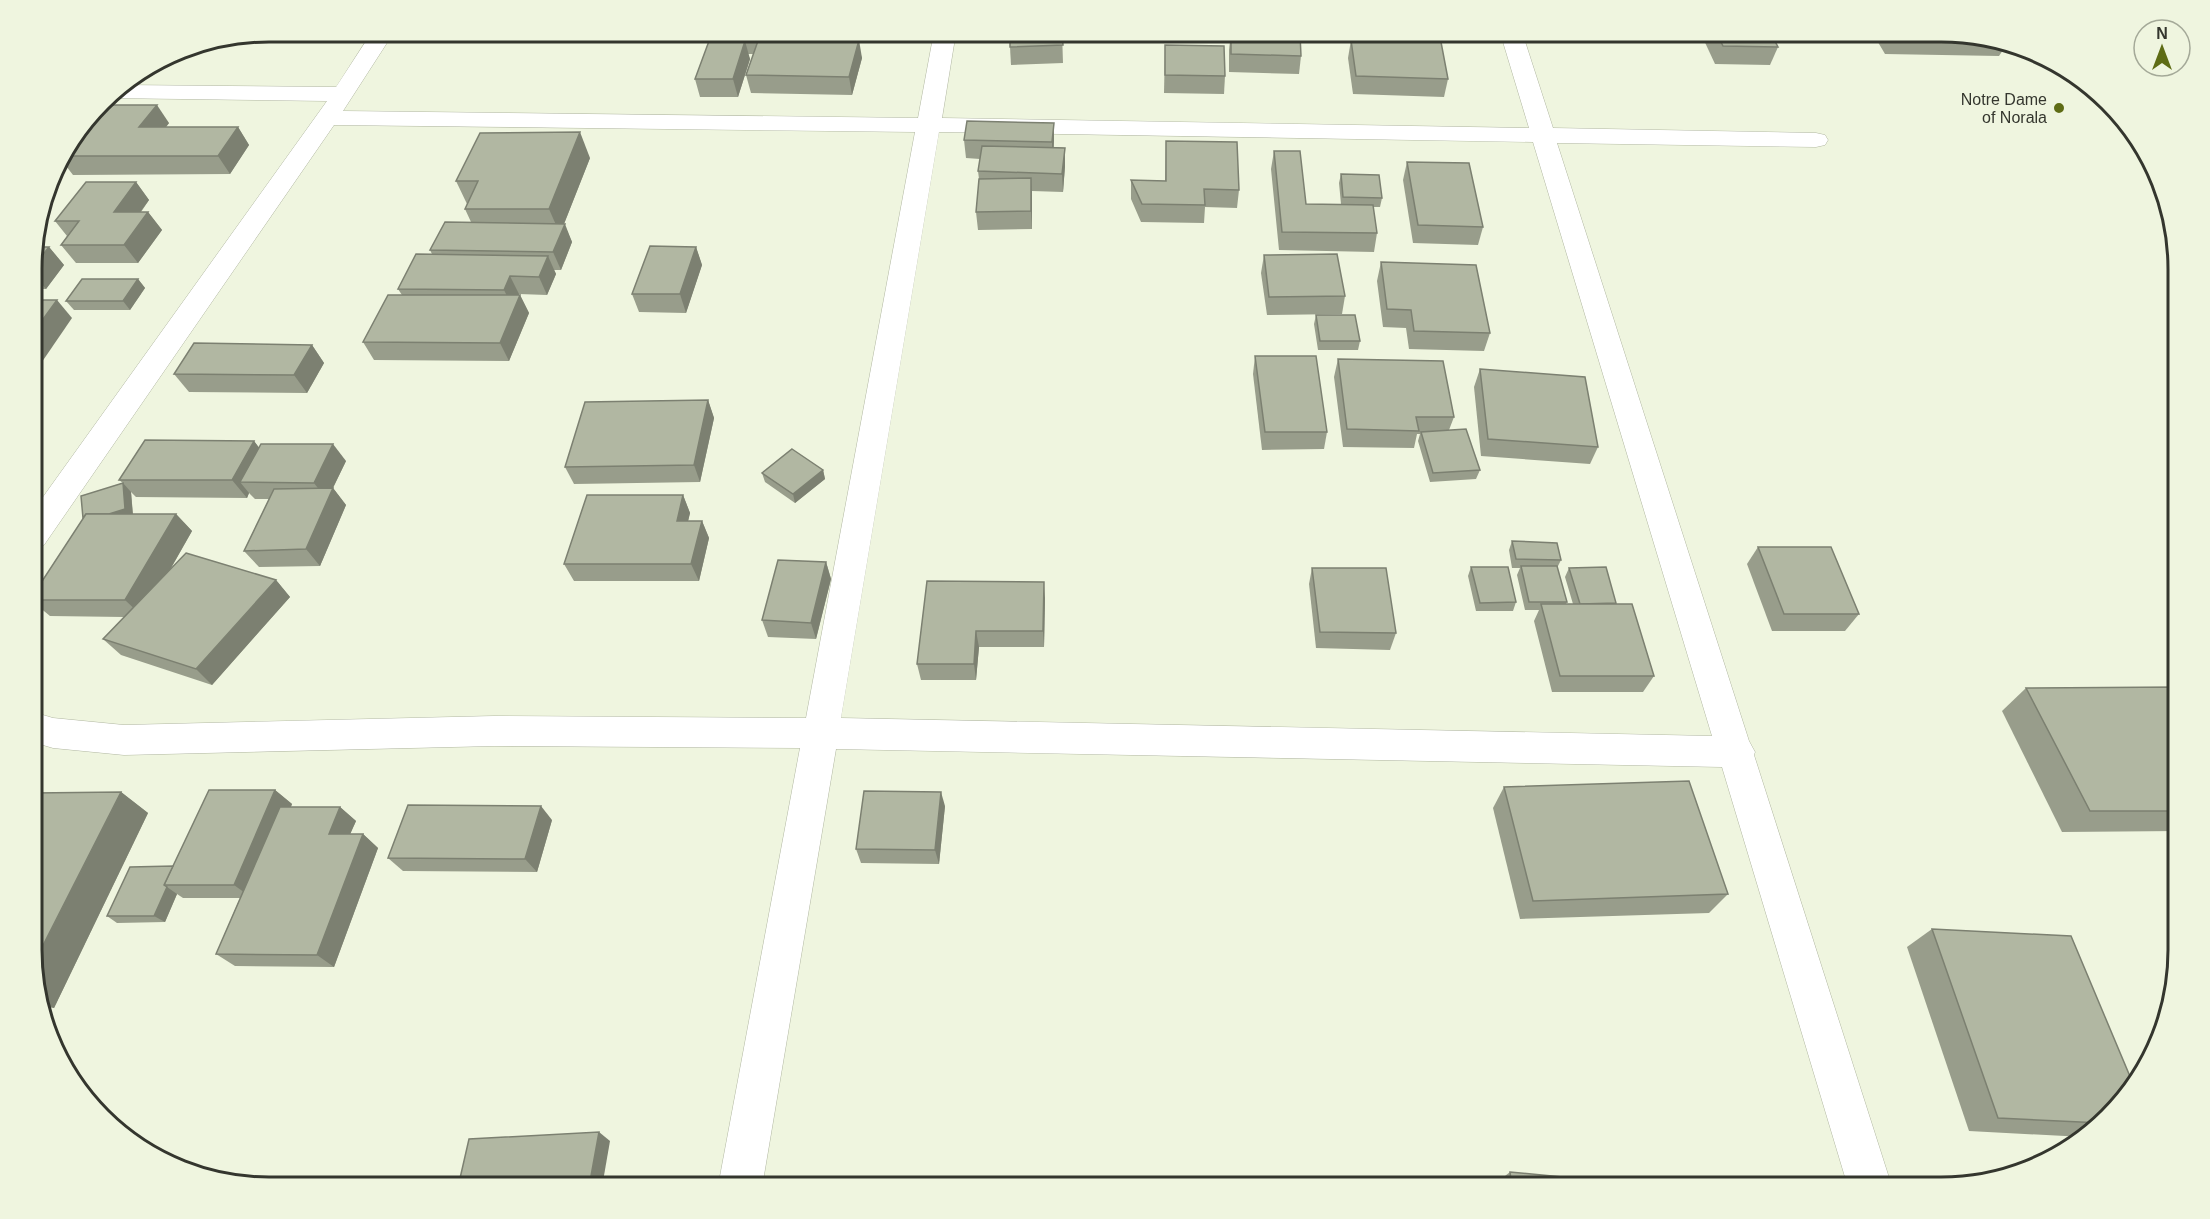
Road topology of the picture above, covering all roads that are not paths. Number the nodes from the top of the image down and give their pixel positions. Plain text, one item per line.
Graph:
1 (376, 42) edge
2 (943, 42) edge
3 (1514, 42) edge
4 (127, 92) edge
5 (342, 94) junction
6 (327, 117) junction
7 (928, 125) junction
8 (1542, 136) junction
9 (1816, 140) dead end
10 (42, 523) edge
11 (42, 730) edge
12 (820, 733) junction
13 (1737, 752) junction
14 (742, 1177) edge
15 (1867, 1177) edge

1 - 5 street
2 - 7 street
3 - 8 street
4 - 5 street
5 - 6 street
6 - 7 street
6 - 10 street
7 - 8 street
7 - 12 street
8 - 9 street
8 - 13 street
11 - 12 street
12 - 13 street
12 - 14 street
13 - 15 street

